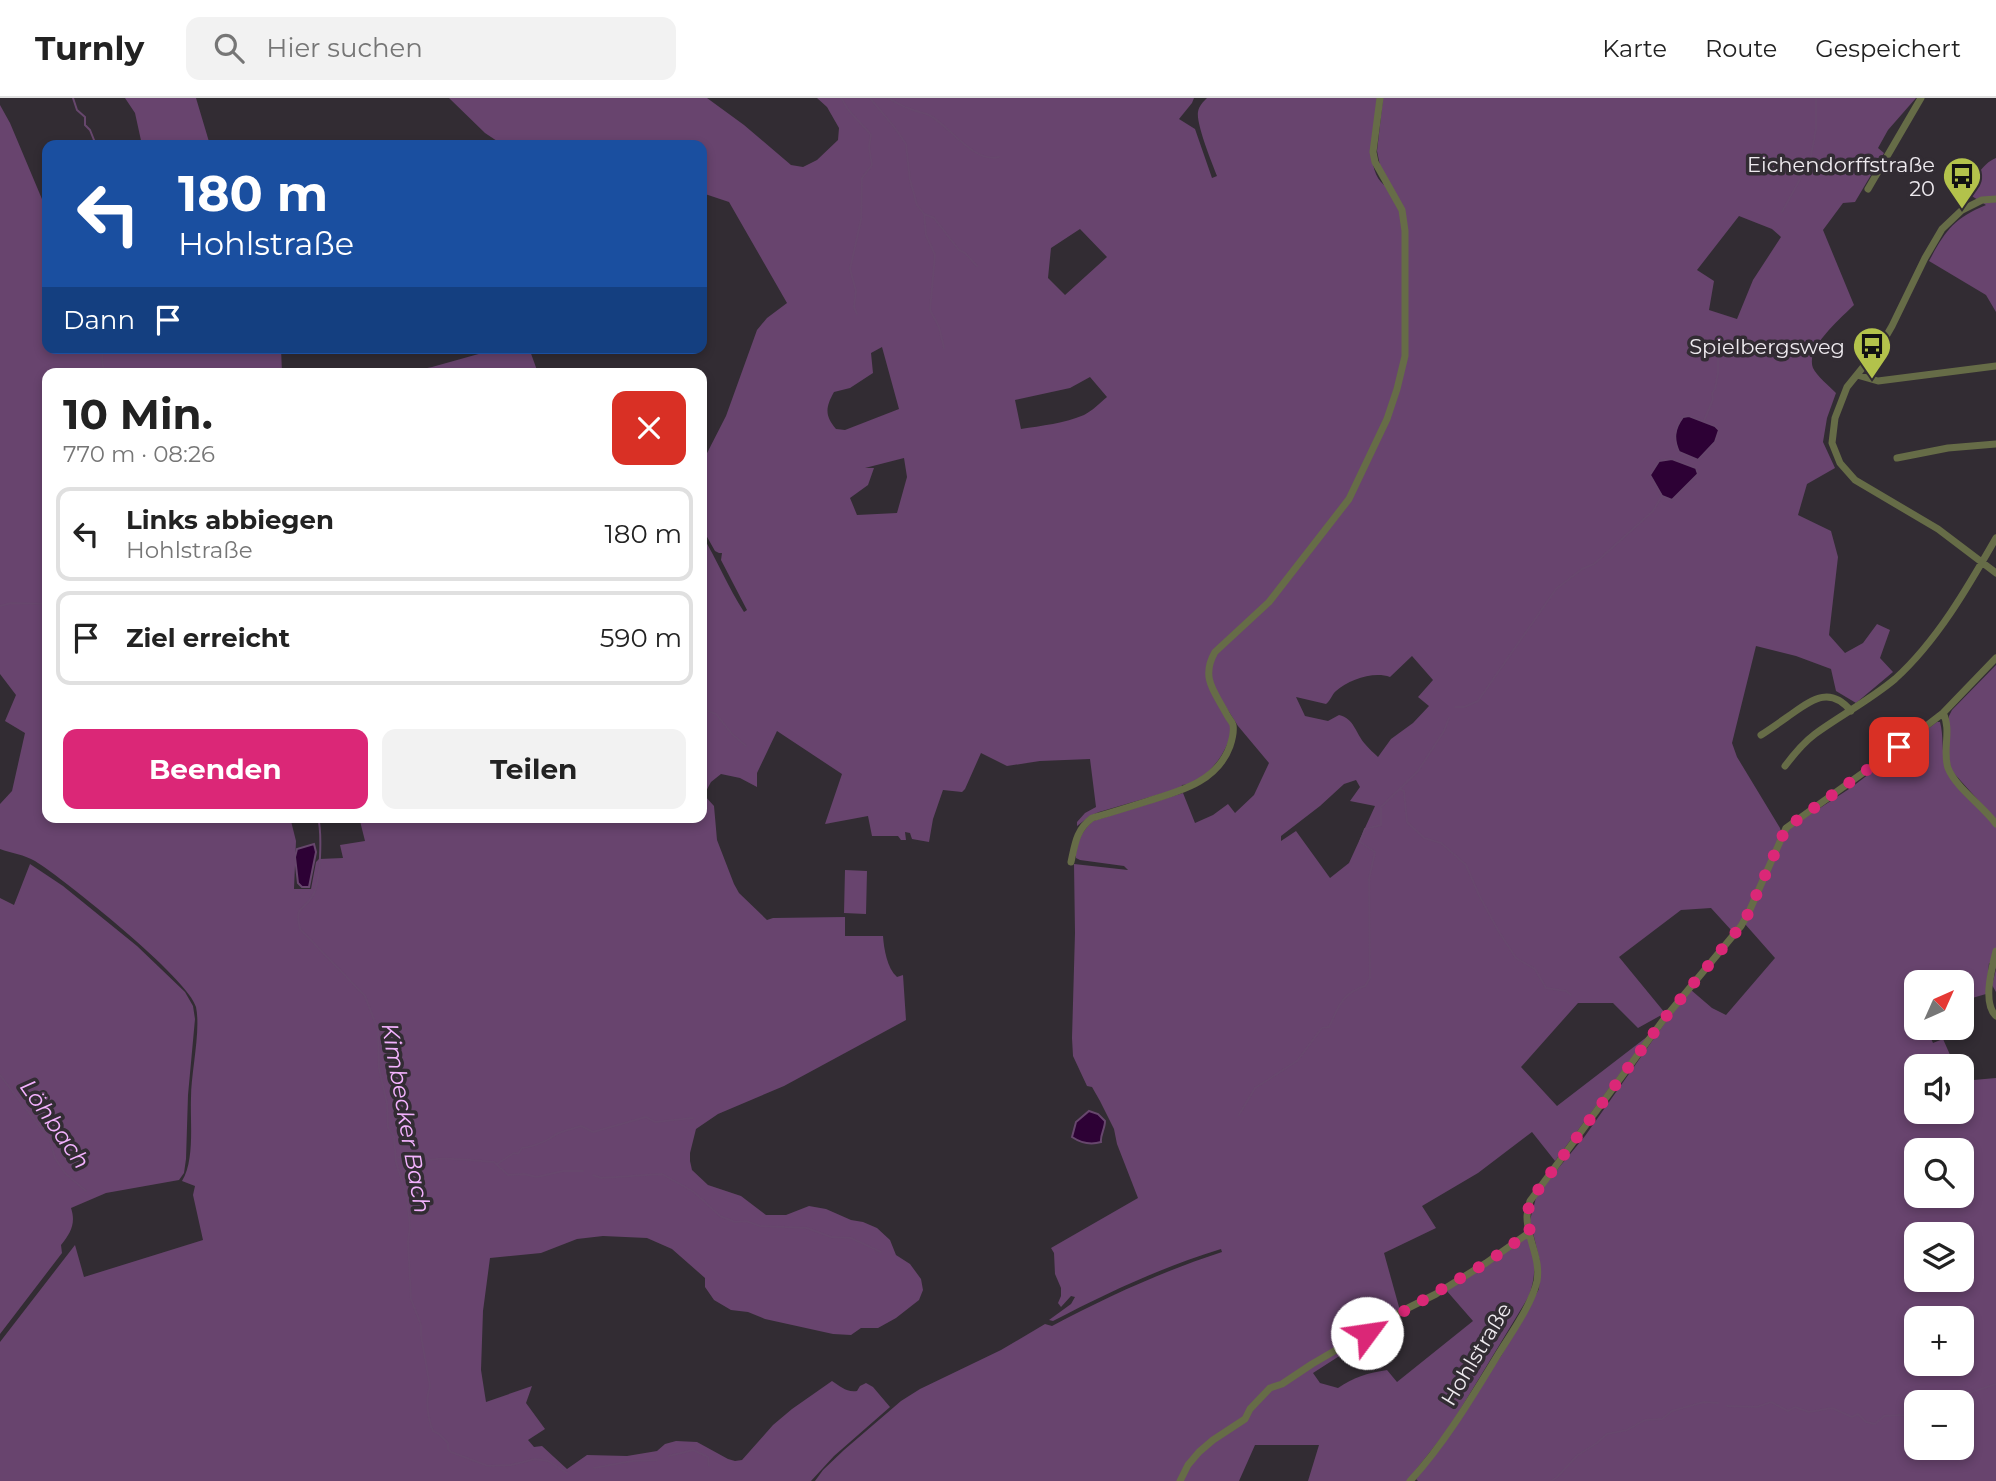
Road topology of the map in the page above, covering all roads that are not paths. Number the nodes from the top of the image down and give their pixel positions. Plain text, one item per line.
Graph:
1 (1380, 98) edge
2 (1921, 98) edge
3 (1868, 189) dead end
4 (1996, 199) edge
5 (1996, 366) edge
6 (1857, 375) junction
7 (1996, 444) edge
8 (1897, 458) dead end
9 (1996, 538) edge
10 (1982, 562) junction
11 (1996, 573) edge
12 (1996, 658) edge
13 (1851, 711) junction
14 (1943, 713) junction
15 (1762, 735) dead end
16 (1785, 766) dead end
17 (1996, 824) edge
18 (1071, 862) dead end
19 (1996, 951) edge
20 (1996, 1016) edge
21 (1530, 1232) junction
22 (1180, 1481) edge
23 (1410, 1481) edge

1 - 18 street
2 - 3 street
4 - 6 street
5 - 6 street
6 - 10 street
7 - 8 street
9 - 10 street
10 - 11 street
10 - 13 street
12 - 14 street, Hohlstraße
13 - 15 street
13 - 16 street
14 - 17 street
14 - 21 street, Hohlstraße
19 - 20 street
21 - 22 street
21 - 23 street, Hohlstraße

